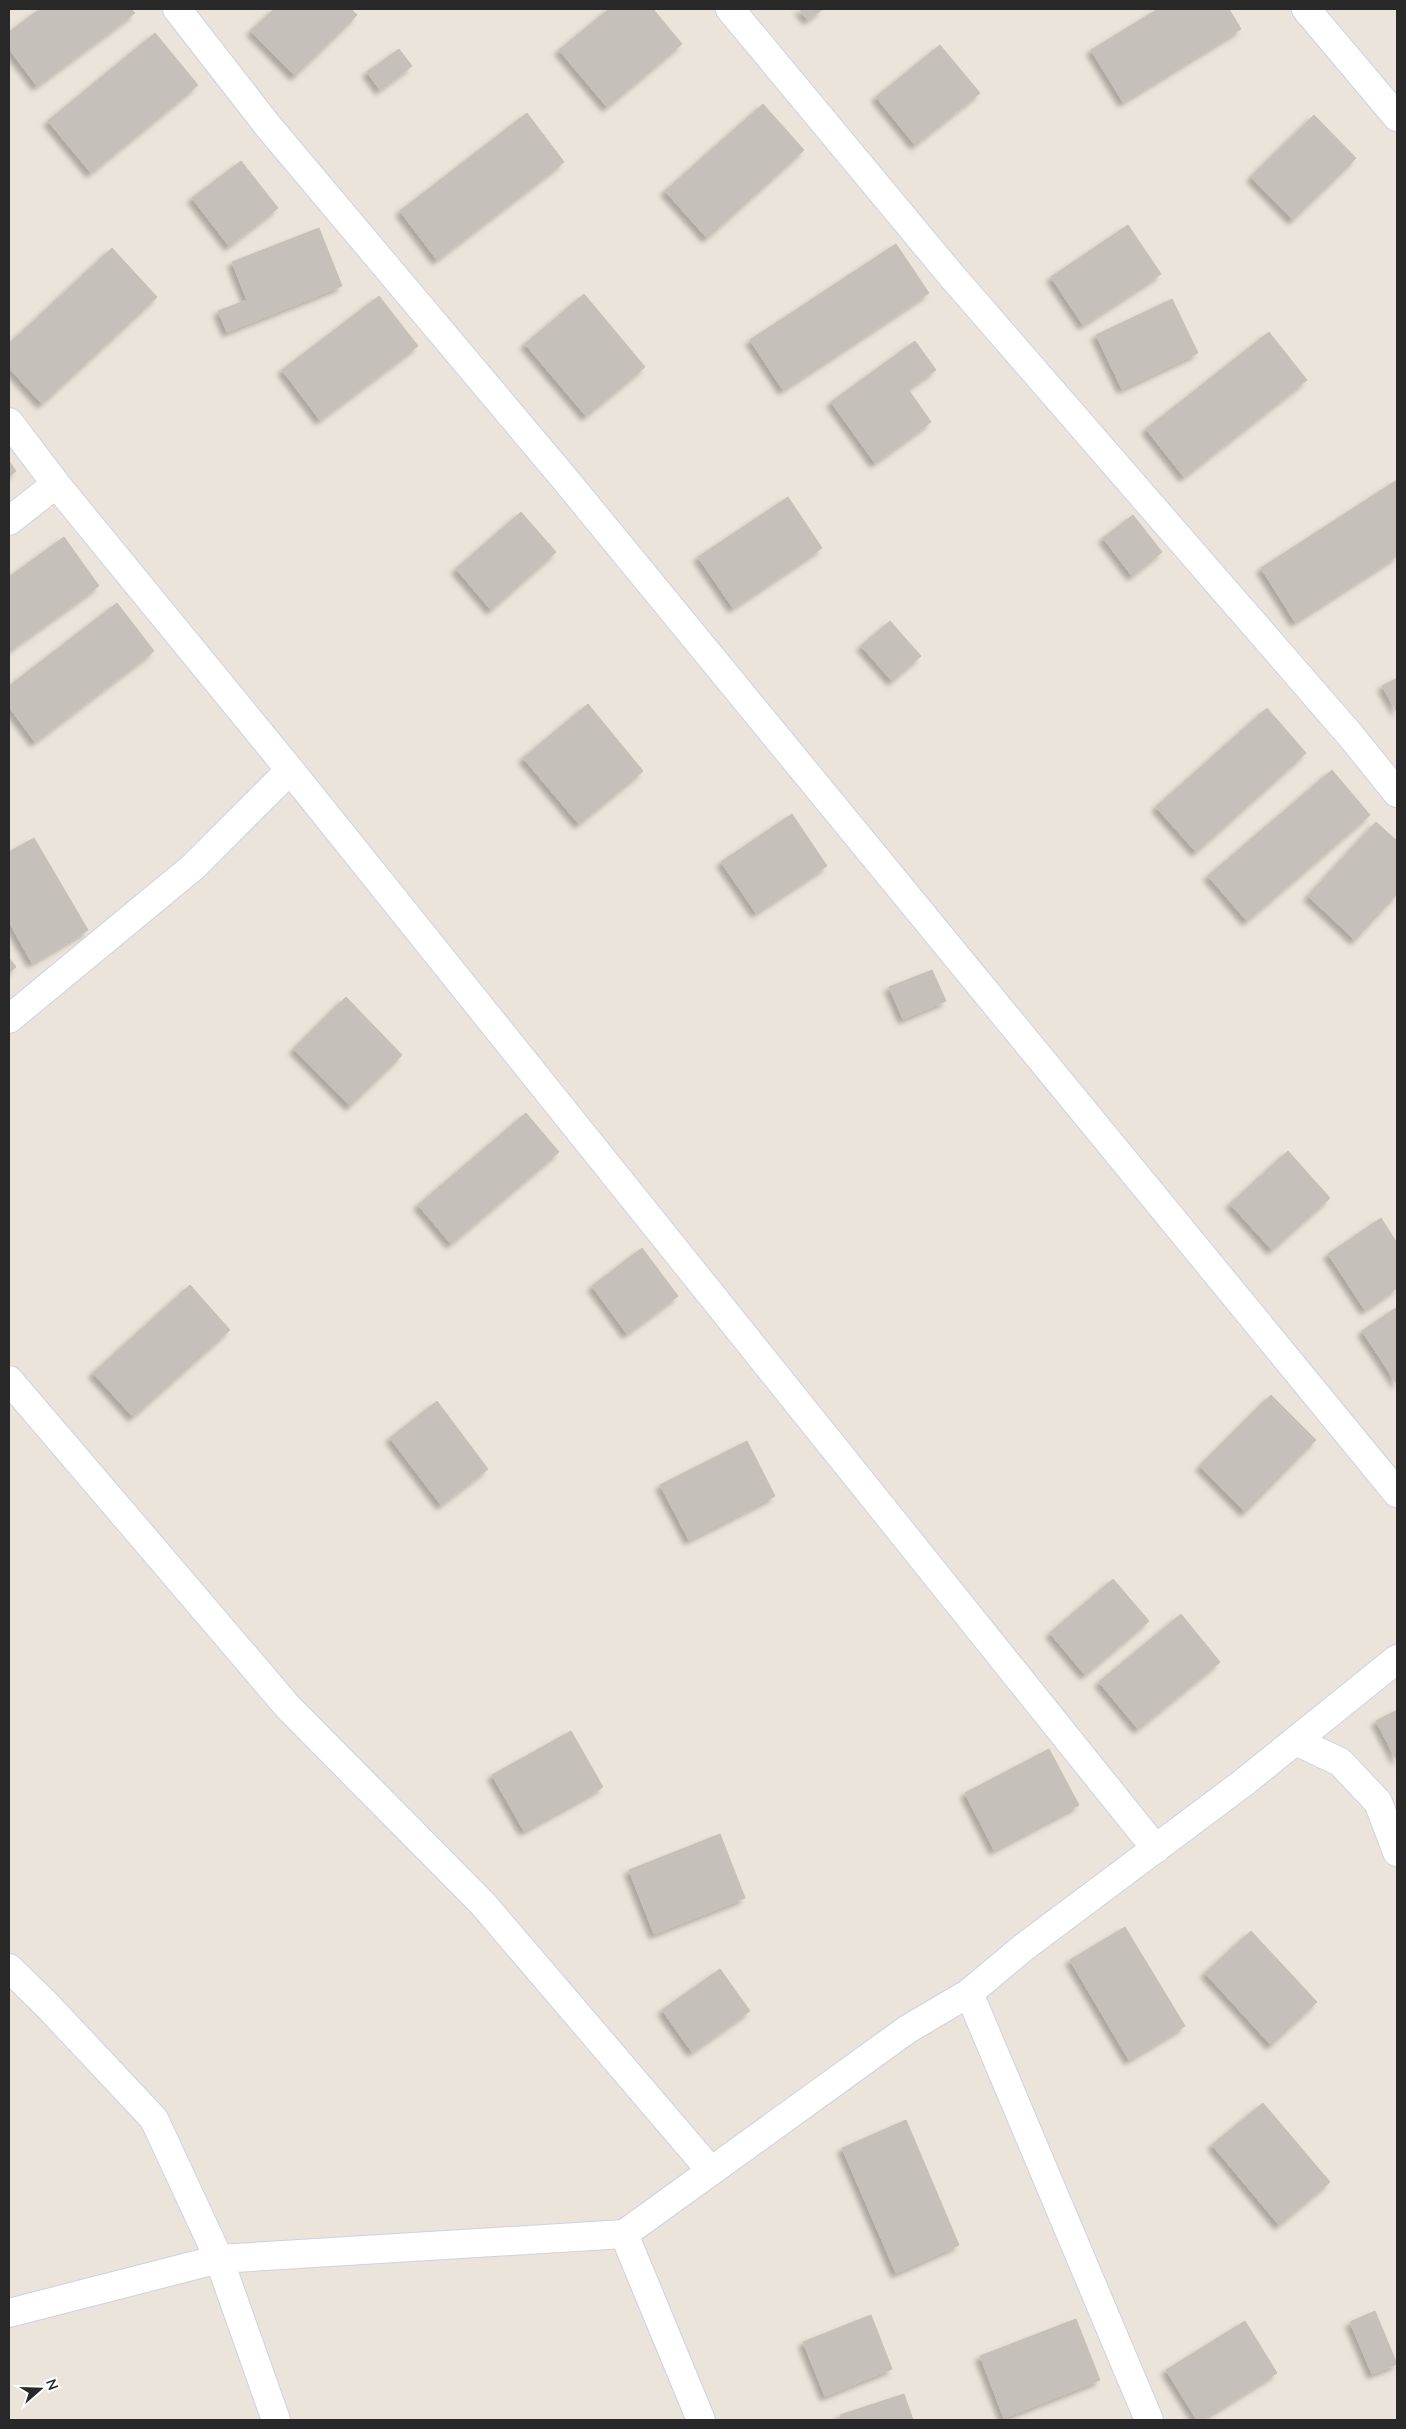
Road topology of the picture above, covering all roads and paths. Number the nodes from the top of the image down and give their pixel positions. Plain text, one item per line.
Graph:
1 (177, 9) edge
2 (730, 9) edge
3 (1306, 9) edge
4 (1397, 117) edge
5 (9, 422) edge
6 (56, 484) junction
7 (9, 521) edge
8 (290, 770) junction
9 (1397, 793) edge
10 (9, 1019) edge
11 (9, 1380) edge
12 (1397, 1493) edge
13 (1397, 1659) edge
14 (1296, 1741) junction
15 (1156, 1849) junction
16 (1397, 1852) edge
17 (9, 1968) edge
18 (969, 1993) junction
19 (711, 2171) junction
20 (624, 2234) junction
21 (219, 2259) junction
22 (9, 2313) edge
23 (276, 2420) edge
24 (701, 2420) edge
25 (1149, 2420) edge

1 - 12 street
2 - 9 street
3 - 4 street
5 - 6 street
6 - 7 street
6 - 8 street
8 - 10 street
8 - 15 street
11 - 19 street
13 - 14 street
14 - 15 street
14 - 16 street
15 - 18 street
17 - 21 street
18 - 19 street
18 - 25 street
19 - 20 street
20 - 21 street
20 - 24 street
21 - 22 street
21 - 23 street

